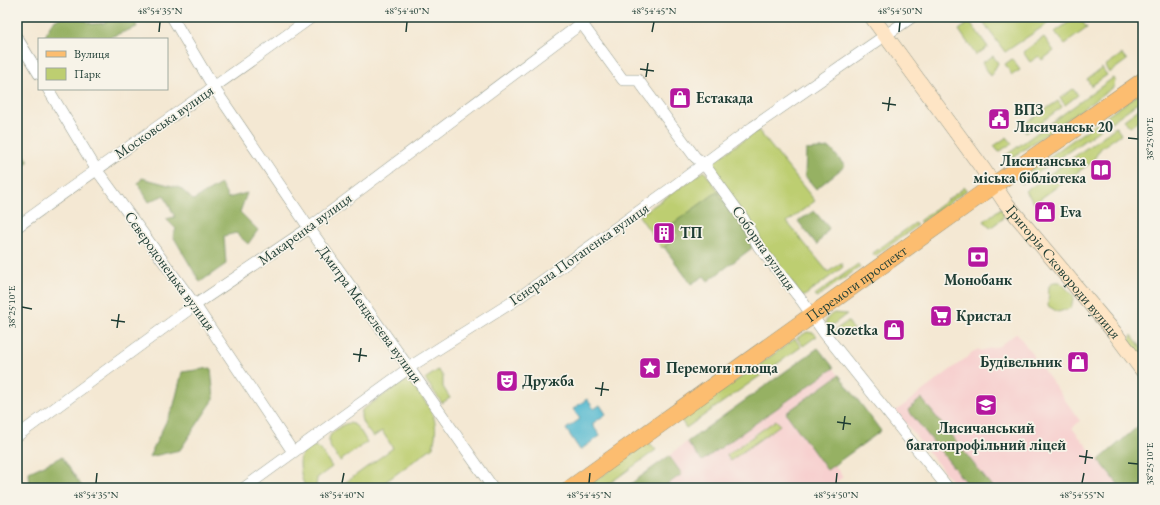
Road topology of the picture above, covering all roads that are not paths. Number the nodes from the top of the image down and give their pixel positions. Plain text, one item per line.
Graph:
1 (172, 17) edge
2 (312, 17) edge
3 (872, 17) edge
4 (912, 17) edge
5 (583, 19) edge
6 (886, 36) junction
7 (17, 38) edge
8 (38, 72) edge
9 (1143, 81) edge
10 (214, 88) junction
11 (49, 90) edge
12 (704, 164) junction
13 (96, 169) junction
14 (994, 186) junction
15 (17, 227) edge
16 (308, 228) junction
17 (196, 305) junction
18 (812, 315) junction
19 (410, 368) junction
20 (1143, 371) edge
21 (17, 436) edge
22 (293, 452) junction
23 (244, 488) edge
24 (493, 488) edge
25 (571, 488) edge
26 (948, 488) edge

1 - 10 street, Дмитра Менделєєва вулиця
2 - 10 street, Московська вулиця
3 - 6 main road, Григорія Сковороди вулиця
4 - 6 street, Генерала Потапенка вулиця
5 - 12 street, Соборна вулиця
5 - 16 street, Макаренка вулиця
6 - 12 street, Генерала Потапенка вулиця
6 - 14 main road, Григорія Сковороди вулиця
7 - 8 street
9 - 14 main road, Перемоги проспект
10 - 13 street, Московська вулиця
10 - 16 street, Дмитра Менделєєва вулиця
11 - 13 street, Сєвєродонецька вулиця
12 - 18 street, Соборна вулиця
12 - 19 street, Генерала Потапенка вулиця
13 - 15 street, Московська вулиця
13 - 17 street, Сєвєродонецька вулиця
14 - 18 main road, Перемоги проспект
14 - 20 main road, Григорія Сковороди вулиця
16 - 17 street, Макаренка вулиця
16 - 19 street, Дмитра Менделєєва вулиця
17 - 21 street, Макаренка вулиця
17 - 22 street, Сєвєродонецька вулиця
18 - 25 main road, Перемоги проспект
18 - 26 street, Соборна вулиця
19 - 22 street, Генерала Потапенка вулиця
19 - 24 street, Дмитра Менделєєва вулиця
22 - 23 street, Генерала Потапенка вулиця

